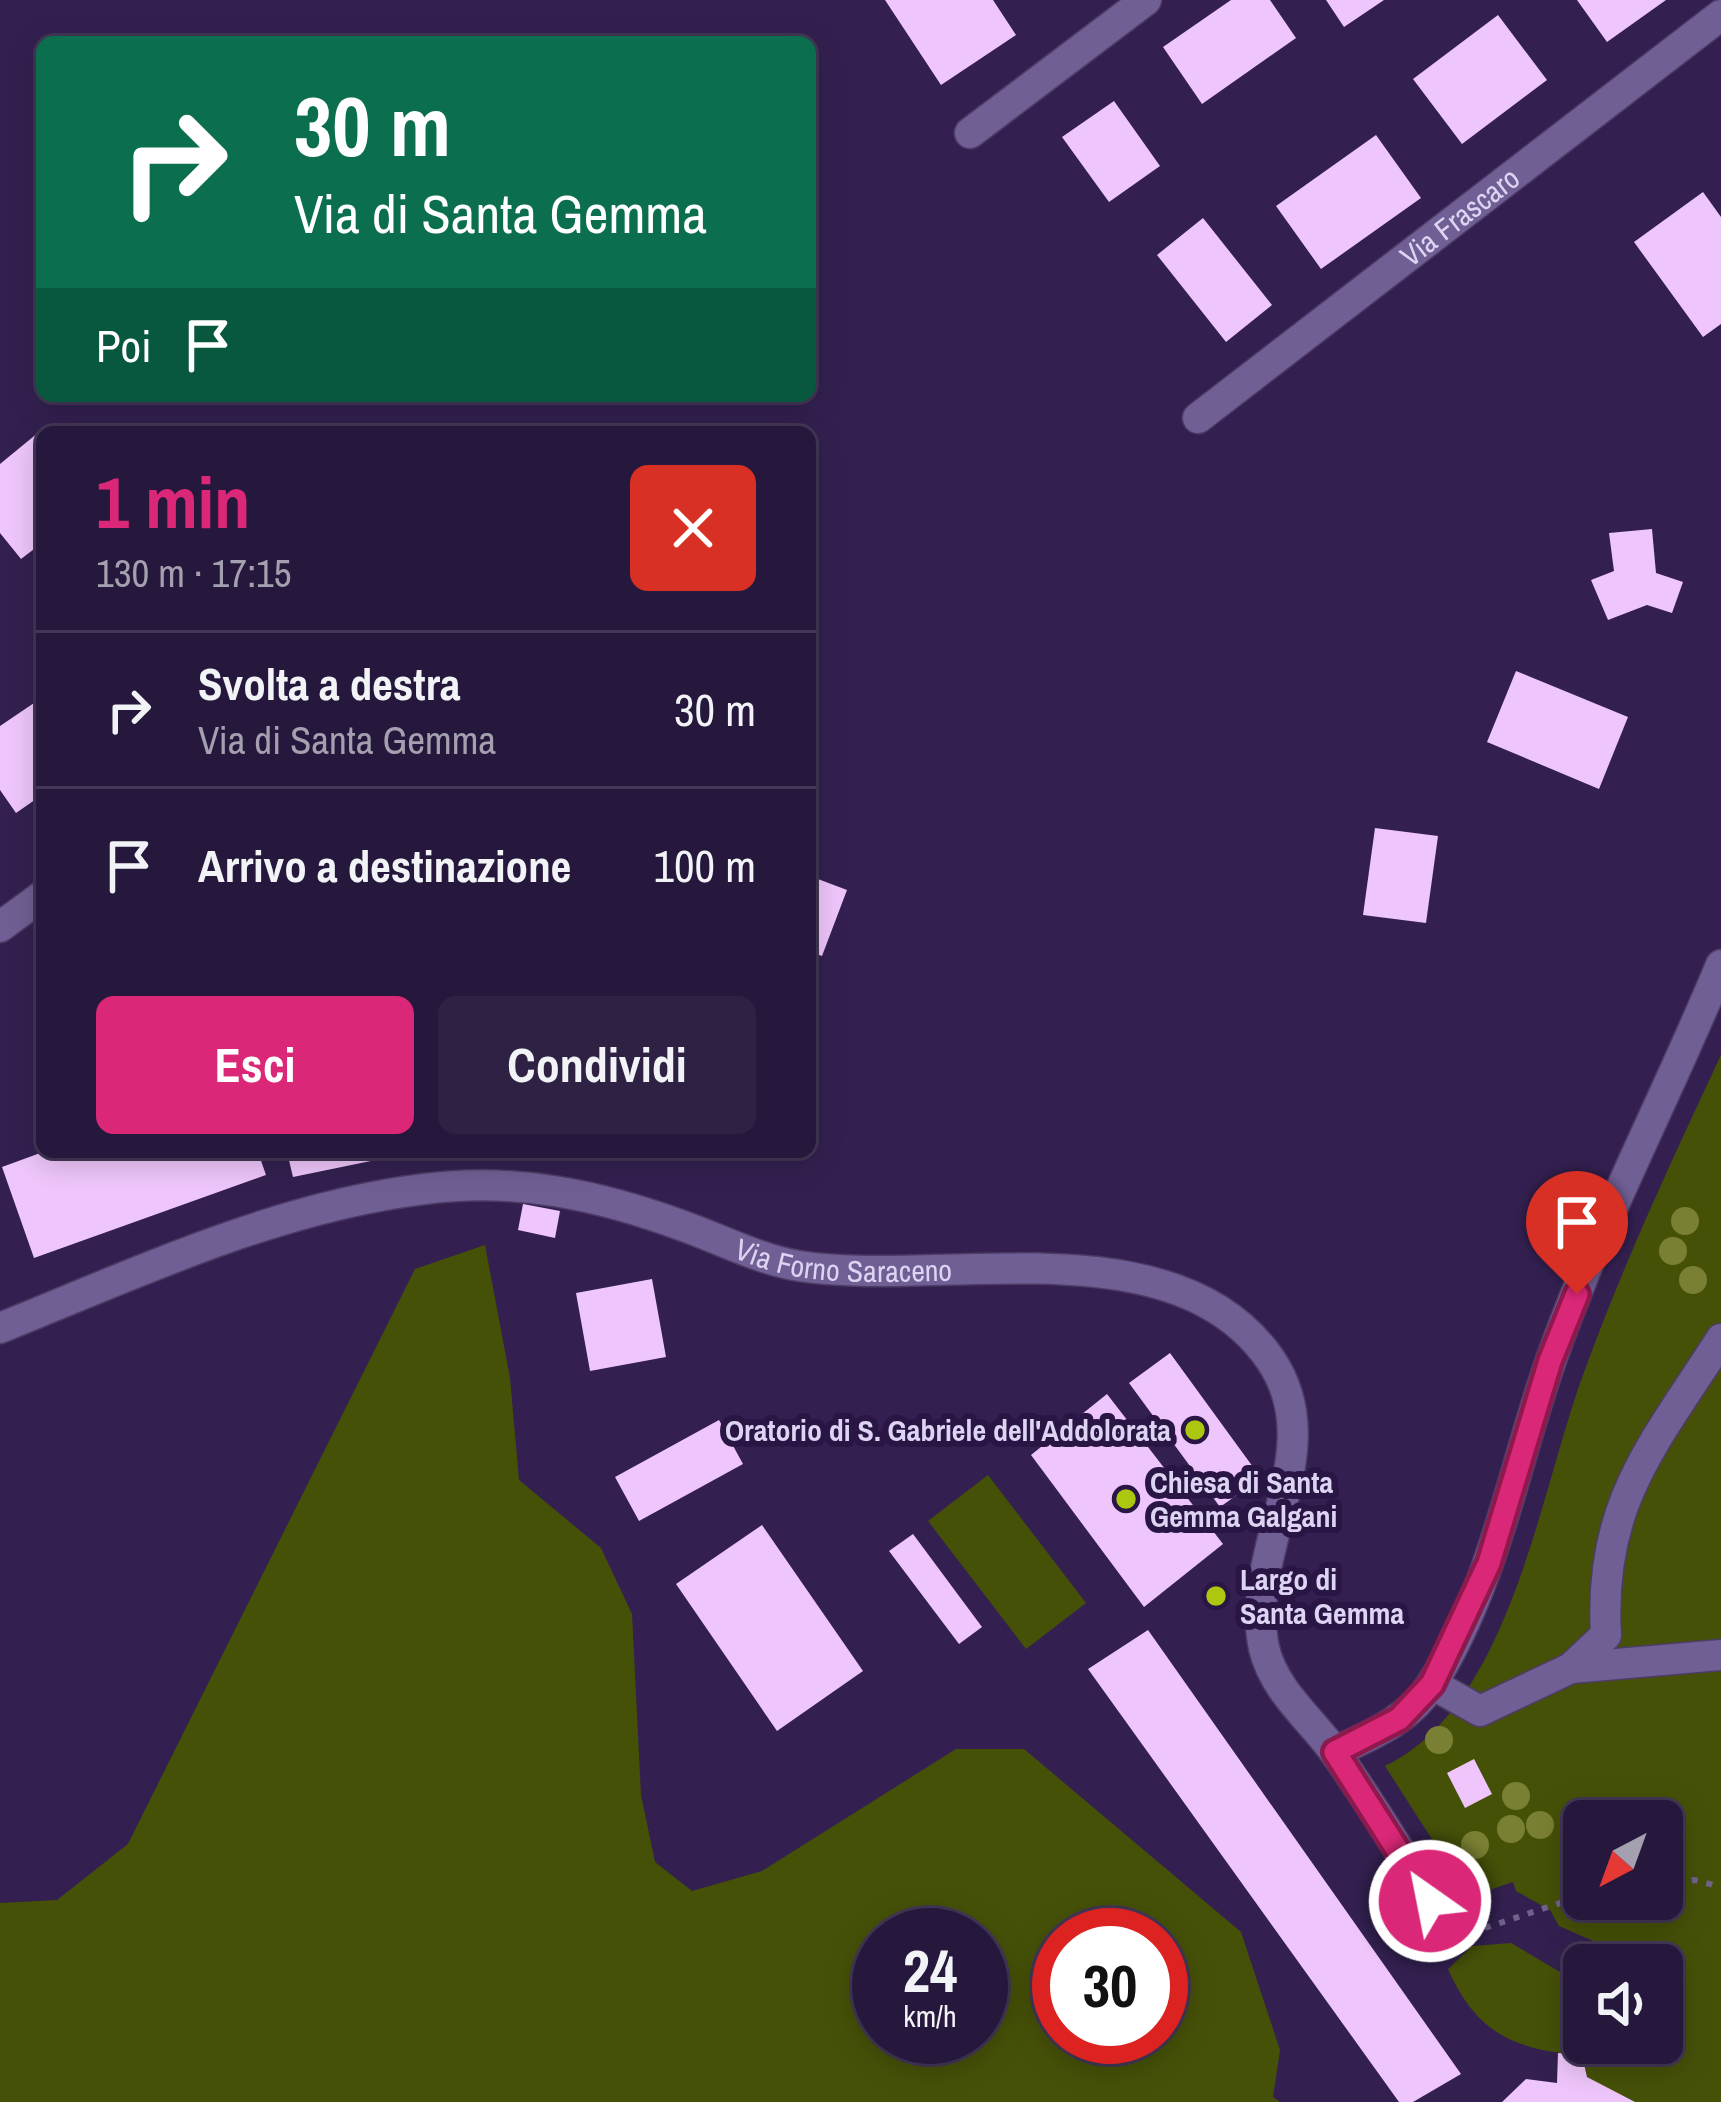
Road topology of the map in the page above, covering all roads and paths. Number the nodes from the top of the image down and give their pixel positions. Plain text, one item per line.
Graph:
1 (1146, 0) edge
2 (1721, 15) edge
3 (970, 133) dead end
4 (1198, 418) dead end
5 (36, 900) edge
6 (0, 927) edge
7 (1721, 965) edge
8 (0, 1328) edge
9 (1721, 1339) edge
10 (1721, 1655) edge
11 (1571, 1668) junction
12 (1432, 1684) junction
13 (1335, 1752) junction
14 (1683, 1881) edge
15 (1721, 1887) edge
16 (1563, 1902) edge
17 (1454, 1938) joint

1 - 3 street
2 - 4 street, Via Frascaro
5 - 6 street
7 - 12 street
8 - 13 street, Via Forno Saraceno
9 - 11 street
10 - 11 street
11 - 12 street
12 - 13 street
13 - 17 street, Via Forno Saraceno
14 - 15 path
16 - 17 path

